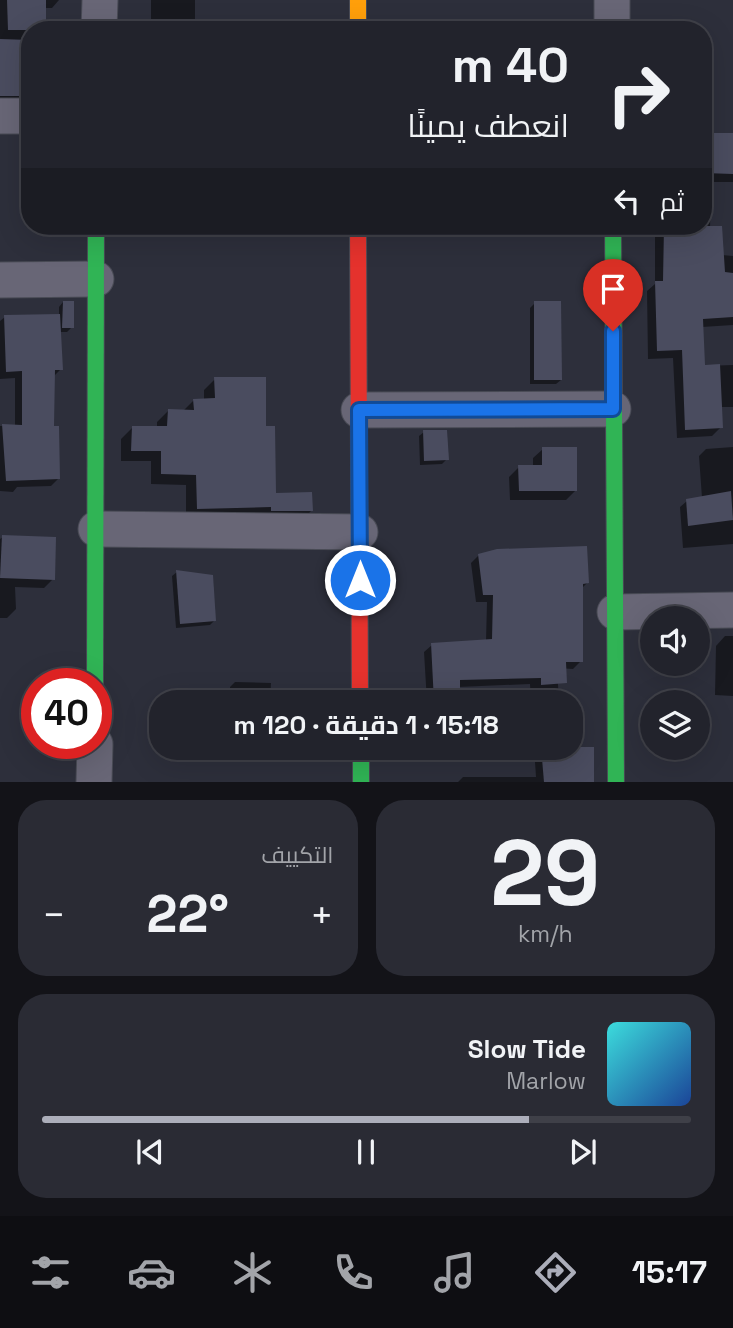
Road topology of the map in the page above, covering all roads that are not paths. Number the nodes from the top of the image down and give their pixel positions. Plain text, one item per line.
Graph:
1 (100, 0) edge
2 (358, 0) edge
3 (612, 0) edge
4 (99, 21) edge
5 (358, 21) edge
6 (612, 21) edge
7 (0, 116) edge
8 (21, 116) edge
9 (96, 235) edge
10 (358, 235) edge
11 (613, 235) edge
12 (0, 279) edge
13 (96, 279) junction
14 (613, 409) junction
15 (359, 410) junction
16 (96, 529) junction
17 (359, 532) junction
18 (733, 610) edge
19 (615, 612) junction
20 (95, 668) edge
21 (360, 690) edge
22 (95, 759) edge
23 (361, 760) edge
24 (94, 782) edge
25 (361, 782) edge
26 (617, 782) edge

1 - 4 street
2 - 5 street
3 - 6 street
7 - 8 street
9 - 13 street
10 - 15 street
11 - 14 street
12 - 13 street
13 - 16 street
14 - 15 street
14 - 19 street
15 - 17 street
16 - 17 street
16 - 20 street
17 - 21 street
18 - 19 street
19 - 26 street
22 - 24 street
23 - 25 street

